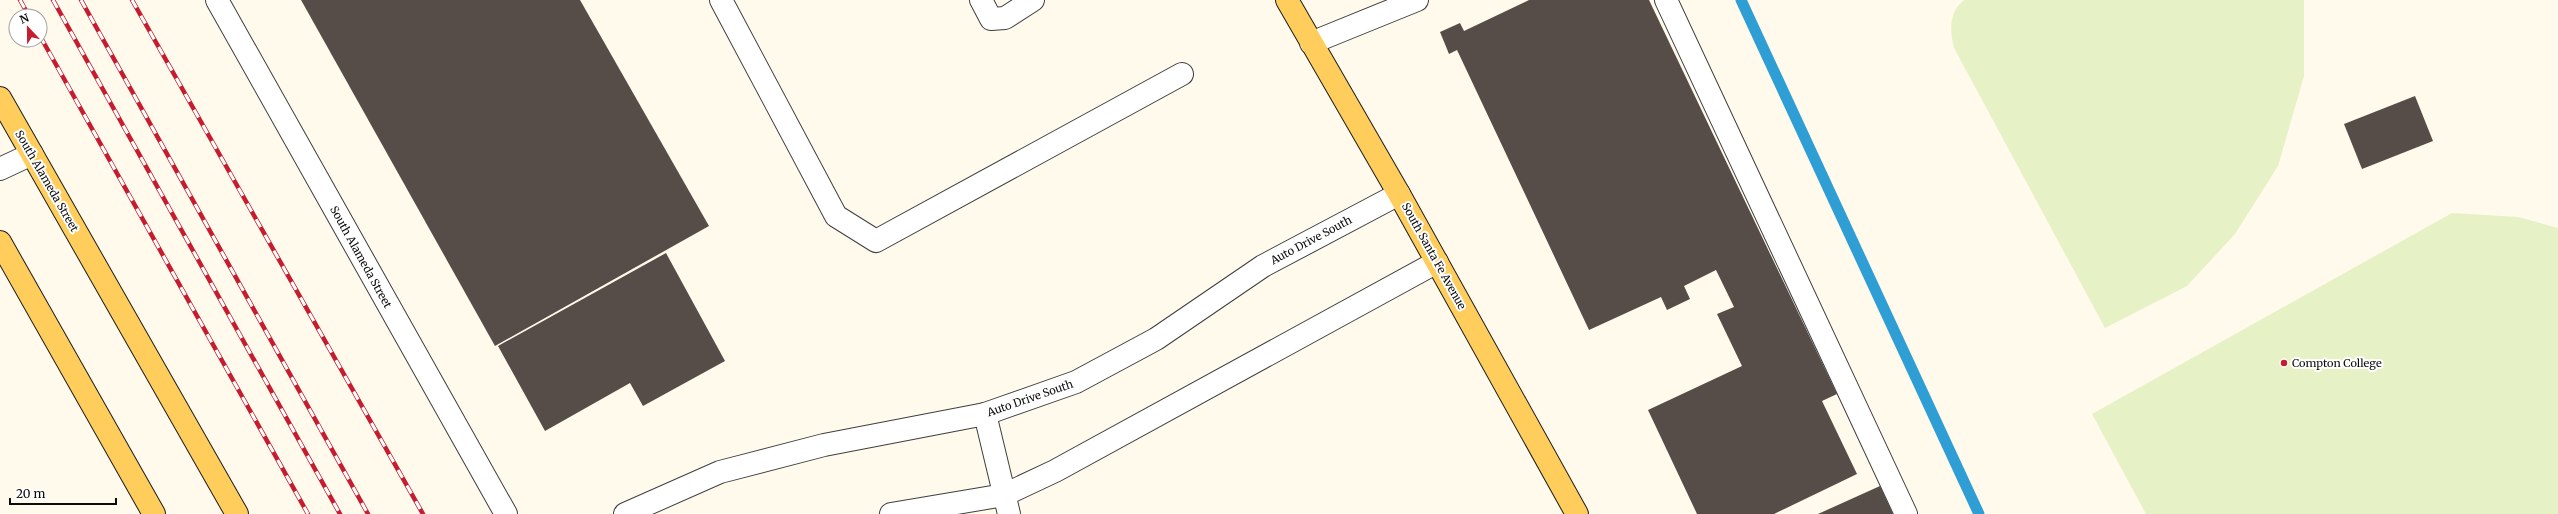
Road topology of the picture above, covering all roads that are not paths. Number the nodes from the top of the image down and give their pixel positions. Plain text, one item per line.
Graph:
1 (217, 0) edge
2 (721, 0) edge
3 (981, 0) edge
4 (1033, 0) edge
5 (1287, 0) edge
6 (1418, 0) edge
7 (1666, 0) edge
8 (1311, 43) junction
9 (1182, 74) dead end
10 (0, 98) edge
11 (32, 154) junction
12 (0, 169) edge
13 (1399, 194) junction
14 (0, 242) edge
15 (1437, 262) junction
16 (985, 414) junction
17 (1007, 504) edge
18 (154, 514) edge
19 (237, 514) edge
20 (506, 514) edge
21 (624, 514) edge
22 (891, 514) edge
23 (1578, 514) edge
24 (1906, 514) edge

1 - 20 street, South Alameda Street
2 - 9 street
3 - 4 street
5 - 8 main road, South Santa Fe Avenue
6 - 8 street
7 - 24 street
8 - 13 main road, South Santa Fe Avenue
10 - 11 main road, South Alameda Street
11 - 12 street
11 - 19 main road, South Alameda Street
13 - 15 main road, South Santa Fe Avenue
13 - 16 street, Auto Drive South
14 - 18 main road
15 - 17 street
15 - 23 main road, South Santa Fe Avenue
16 - 17 street
16 - 21 street, Auto Drive South
17 - 22 street

